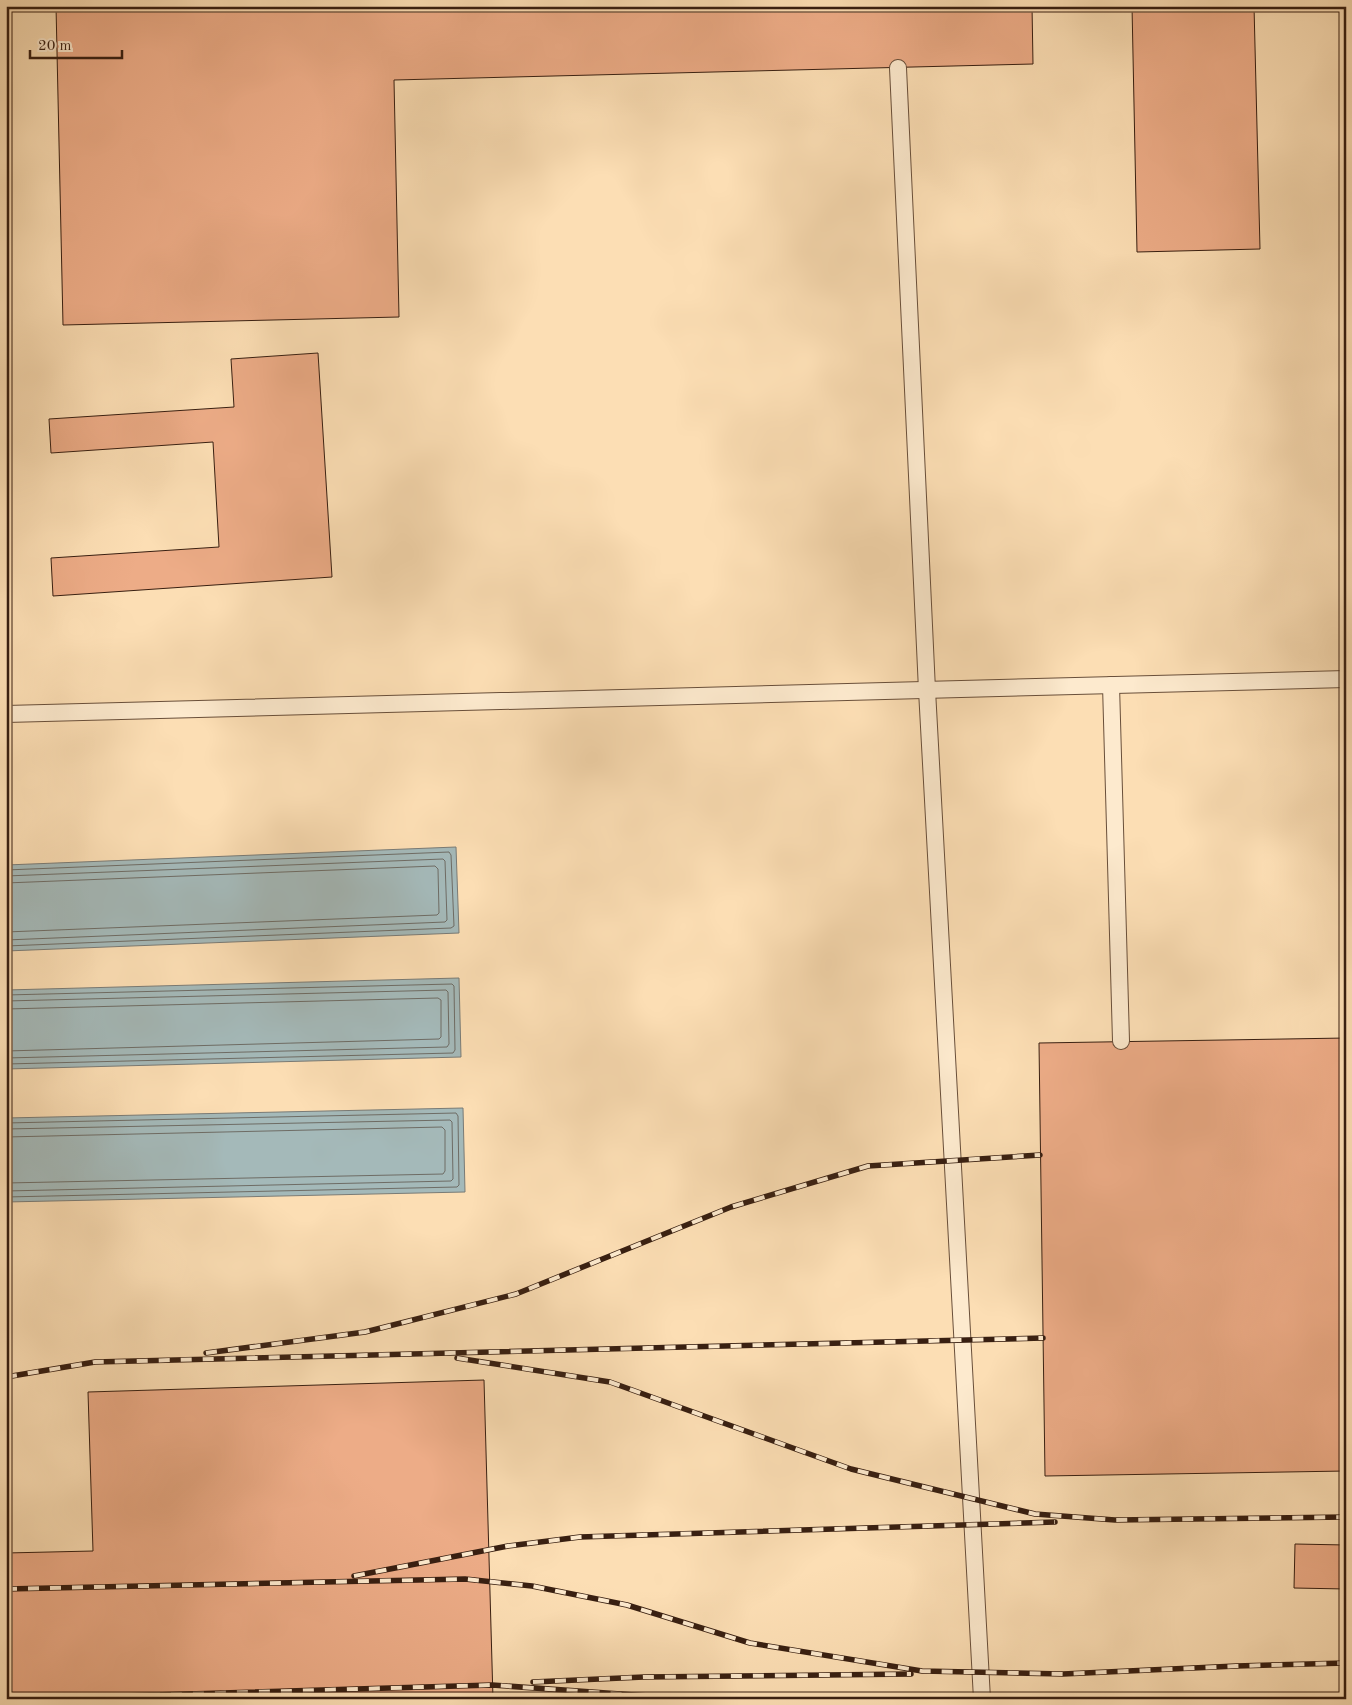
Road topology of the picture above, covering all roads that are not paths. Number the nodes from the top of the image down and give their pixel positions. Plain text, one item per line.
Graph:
1 (898, 68) dead end
2 (1346, 679) edge
3 (1111, 685) junction
4 (927, 690) junction
5 (6, 714) edge
6 (1121, 1041) dead end
7 (982, 1699) edge

1 - 4 lane
2 - 3 lane
3 - 4 lane
3 - 6 lane
4 - 5 lane
4 - 7 lane

